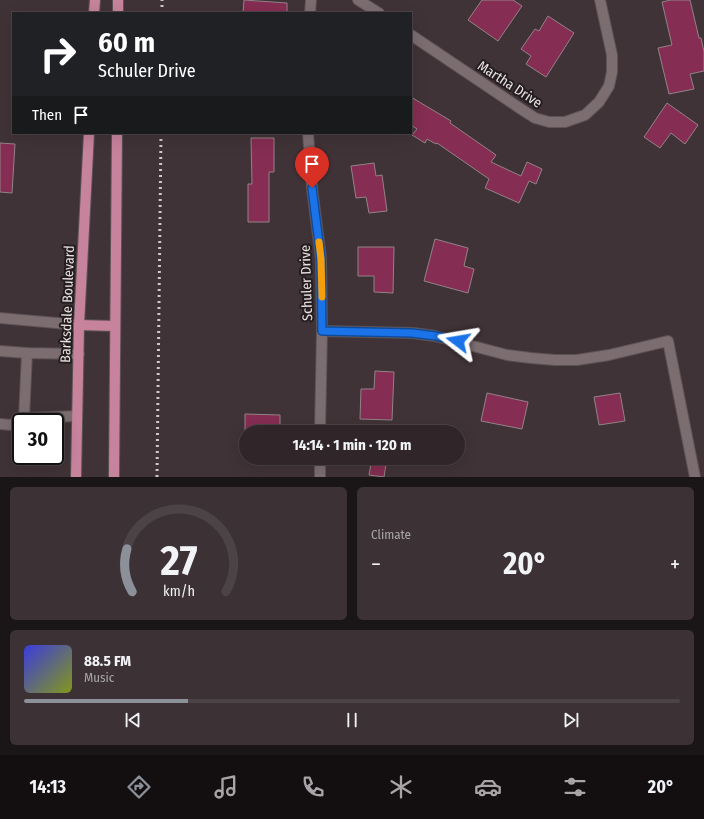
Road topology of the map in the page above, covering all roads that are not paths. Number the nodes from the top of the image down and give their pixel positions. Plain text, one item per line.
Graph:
1 (95, 0) edge
2 (118, 0) edge
3 (311, 0) edge
4 (358, 0) edge
5 (600, 0) edge
6 (94, 12) edge
7 (118, 12) edge
8 (310, 12) edge
9 (377, 12) edge
10 (412, 36) edge
11 (89, 134) edge
12 (117, 134) edge
13 (308, 134) edge
14 (0, 318) edge
15 (79, 325) junction
16 (115, 326) junction
17 (322, 331) junction
18 (0, 351) edge
19 (27, 353) junction
20 (79, 354) junction
21 (24, 413) edge
22 (64, 416) edge
23 (77, 416) junction
24 (0, 424) edge
25 (12, 424) edge
26 (320, 425) edge
27 (320, 465) edge
28 (76, 477) edge
29 (114, 477) edge
30 (320, 477) edge
31 (695, 477) edge

1 - 6 main road
2 - 7 main road
3 - 8 street
4 - 9 street
5 - 10 street, Martha Drive
11 - 15 main road, Barksdale Boulevard
12 - 16 main road
13 - 17 street, Schuler Drive
14 - 15 street
15 - 16 main road
15 - 20 main road, Barksdale Boulevard
16 - 29 main road
17 - 26 street, Schuler Drive
17 - 31 street
18 - 19 street
19 - 20 street
19 - 21 street
20 - 23 main road, Barksdale Boulevard
22 - 23 street
23 - 28 main road, Barksdale Boulevard
24 - 25 street
27 - 30 street

